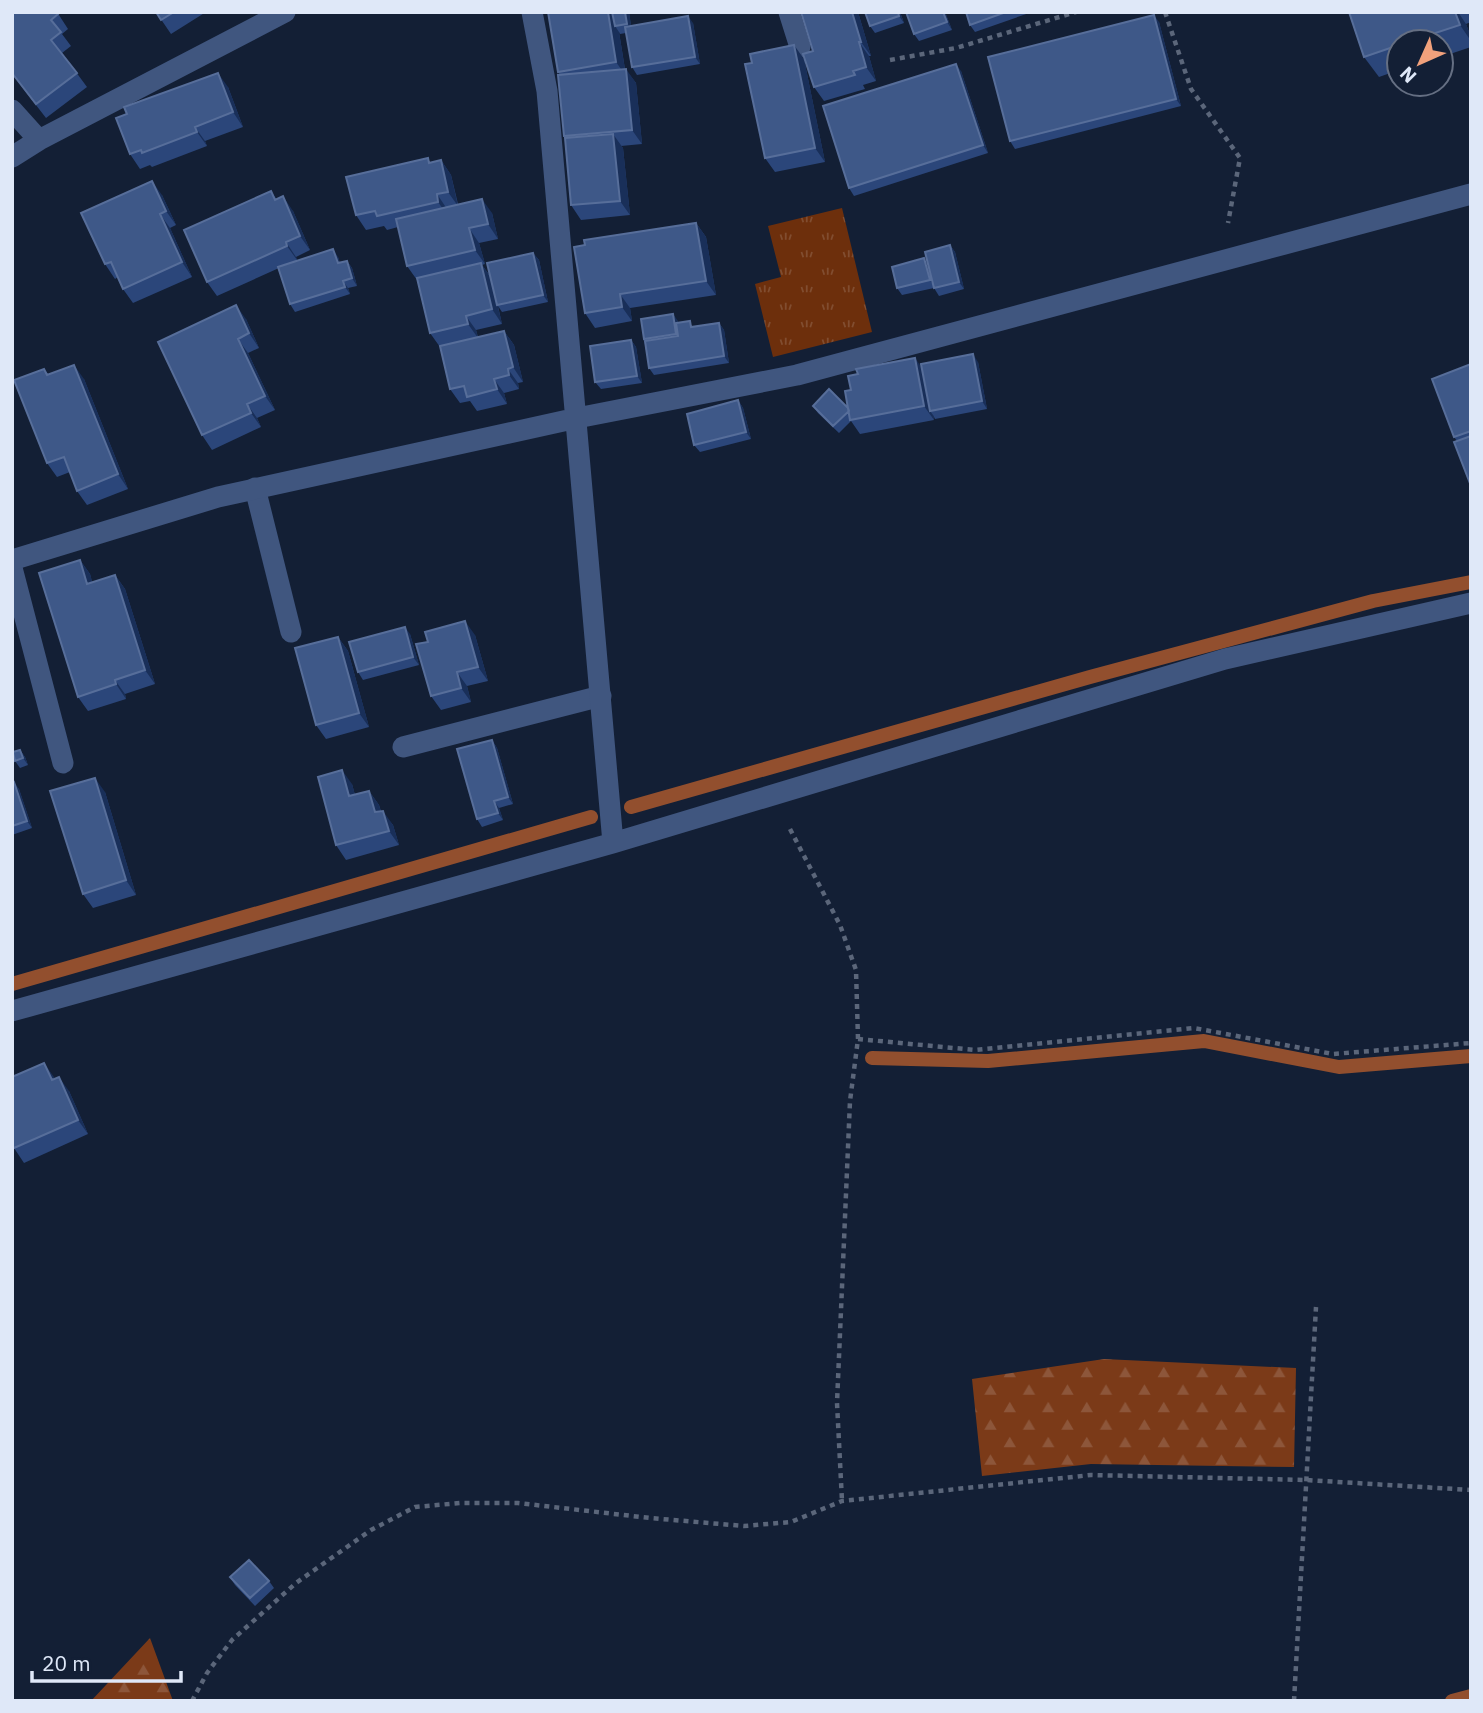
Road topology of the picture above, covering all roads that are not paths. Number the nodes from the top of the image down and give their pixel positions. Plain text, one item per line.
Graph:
1 (285, 12) edge
2 (531, 12) edge
3 (789, 12) edge
4 (800, 47) dead end
5 (12, 110) edge
6 (39, 141) junction
7 (12, 157) edge
8 (1471, 194) edge
9 (577, 418) junction
10 (255, 488) junction
11 (12, 561) edge
12 (12, 568) edge
13 (1471, 603) edge
14 (292, 632) dead end
15 (601, 696) junction
16 (403, 747) dead end
17 (63, 763) dead end
18 (613, 843) junction
19 (12, 1011) edge

1 - 6 street
2 - 9 street
3 - 4 street
5 - 6 street
6 - 7 street
8 - 9 street
9 - 10 street
9 - 15 street
10 - 11 street
10 - 14 street
12 - 17 street
13 - 18 street
15 - 16 street
15 - 18 street
18 - 19 street

